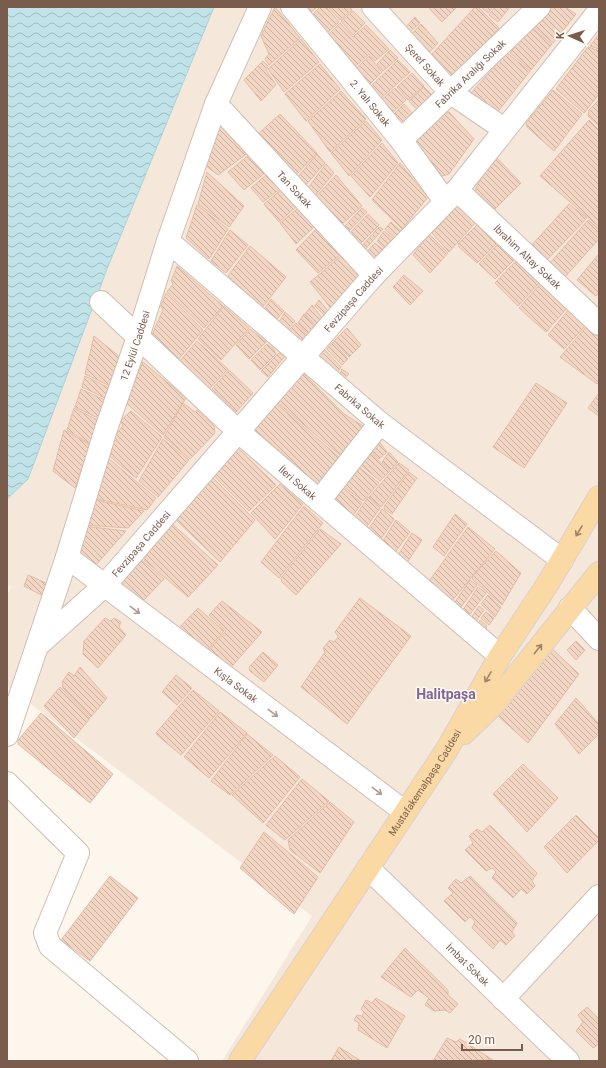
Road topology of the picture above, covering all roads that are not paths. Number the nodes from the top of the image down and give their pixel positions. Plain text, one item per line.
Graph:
1 (260, 7) edge
2 (292, 7) edge
3 (373, 7) edge
4 (539, 7) edge
5 (598, 9) edge
6 (451, 93) junction
7 (216, 104) junction
8 (504, 129) junction
9 (401, 140) junction
10 (451, 195) junction
11 (168, 241) junction
12 (374, 275) junction
13 (101, 302) dead end
14 (599, 324) edge
15 (138, 337) junction
16 (304, 357) junction
17 (380, 423) junction
18 (239, 432) junction
19 (599, 497) edge
20 (319, 501) junction
21 (67, 557) junction
22 (562, 560) junction
23 (599, 573) edge
24 (104, 586) junction
25 (570, 608) junction
26 (599, 639) edge
27 (37, 646) junction
28 (500, 656) junction
29 (7, 735) edge
30 (446, 751) junction
31 (7, 783) edge
32 (405, 812) junction
33 (368, 868) junction
34 (599, 896) edge
35 (503, 999) junction
36 (187, 1061) edge
37 (240, 1061) edge
38 (568, 1061) edge

1 - 7 street, 12 Eylül Caddesi
2 - 9 street, 2. Yalı Sokak
3 - 6 street, Şeref Sokak
4 - 6 street, Fabrika Aralığı Sokak
5 - 8 street, Fevzipaşa Caddesi
6 - 8 street, Şeref Sokak
6 - 9 street, Fabrika Aralığı Sokak
7 - 11 street, 12 Eylül Caddesi
7 - 12 street, Tan Sokak
8 - 10 street, Fevzipaşa Caddesi
9 - 10 street, 2. Yalı Sokak
10 - 12 street, Fevzipaşa Caddesi
10 - 14 street, İbrahim Altay Sokak
11 - 15 street, 12 Eylül Caddesi
11 - 16 street, Fabrika Sokak
12 - 16 street, Fevzipaşa Caddesi
13 - 15 street, İleri Sokak
15 - 18 street, İleri Sokak
15 - 21 street, 12 Eylül Caddesi
16 - 17 street, Fabrika Sokak
16 - 18 street, Fevzipaşa Caddesi
17 - 20 street
17 - 22 street, Fabrika Sokak
18 - 20 street, İleri Sokak
18 - 24 street, Fevzipaşa Caddesi
19 -> 22 main road, Mustafakemalpaşa Caddesi
20 - 28 street, İleri Sokak
21 - 24 street, Kışla Sokak
21 - 27 street, 12 Eylül Caddesi
22 - 28 main road, Mustafakemalpaşa Caddesi
23 - 25 main road
24 - 27 street, Fevzipaşa Caddesi
24 -> 32 street, Kışla Sokak
25 - 26 street
30 -> 25 main road
27 - 29 street, 12 Eylül Caddesi
28 -> 30 main road, Mustafakemalpaşa Caddesi
30 - 32 main road, Mustafakemalpaşa Caddesi
31 - 36 street
32 - 33 main road, Mustafakemalpaşa Caddesi
33 - 35 street, İmbat Sokak
33 - 37 main road, Mustafakemalpaşa Caddesi
34 - 35 street
35 - 38 street, İmbat Sokak

